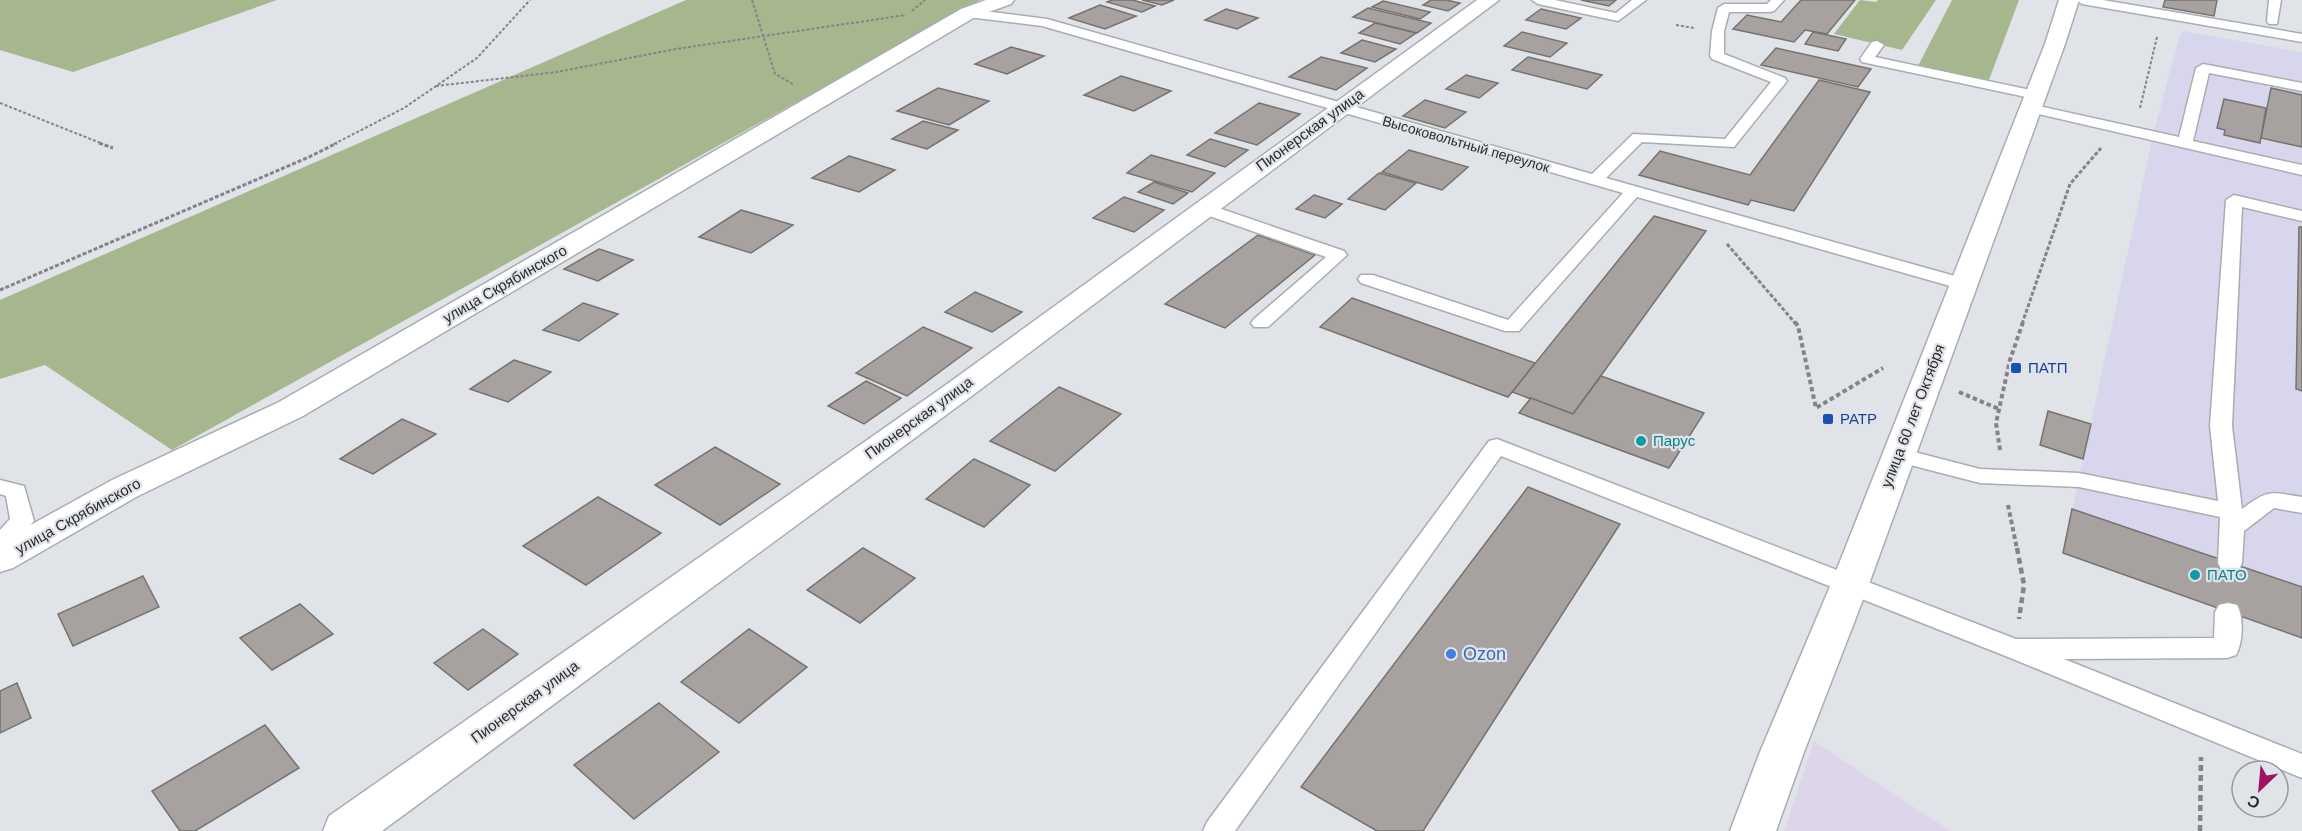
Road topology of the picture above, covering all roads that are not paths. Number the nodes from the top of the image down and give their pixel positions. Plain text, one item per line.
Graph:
1 (1004, 0) edge
2 (1489, 0) edge
3 (1538, 0) edge
4 (1640, 0) edge
5 (1778, 0) edge
6 (2069, 0) edge
7 (2082, 0) edge
8 (2275, 0) edge
9 (968, 13) junction
10 (2273, 21) dead end
11 (2302, 38) edge
12 (1877, 45) dead end
13 (2302, 87) edge
14 (2033, 101) junction
15 (1339, 108) junction
16 (2185, 142) junction
17 (2302, 170) edge
18 (1595, 180) junction
19 (1634, 191) junction
20 (1204, 208) junction
21 (2302, 216) edge
22 (1367, 279) dead end
23 (1963, 284) junction
24 (1261, 323) dead end
25 (1899, 455) junction
26 (0, 487) edge
27 (2302, 505) edge
28 (2232, 520) junction
29 (0, 543) edge
30 (0, 559) edge
31 (2230, 562) dead end
32 (1850, 584) junction
33 (2228, 612) dead end
34 (2014, 649) junction
35 (2302, 766) edge
36 (346, 831) edge
37 (1218, 831) edge
38 (1753, 831) edge

1 - 9 street, улица Скрябинского
2 - 15 street, Пионерская улица
3 - 4 lane
5 - 18 lane
6 - 14 street, улица 60 лет Октября
7 - 11 lane
8 - 10 lane
9 - 15 lane, Высоковольтный переулок
9 - 30 street, улица Скрябинского
12 - 14 lane
13 - 16 lane
14 - 16 lane
14 - 23 street, улица 60 лет Октября
15 - 18 lane, Высоковольтный переулок
15 - 20 street, Пионерская улица
16 - 17 lane
18 - 19 lane, Высоковольтный переулок
19 - 22 lane
19 - 23 lane, Высоковольтный переулок
20 - 24 lane
20 - 36 street, Пионерская улица
21 - 28 lane
23 - 25 street, улица 60 лет Октября
25 - 28 lane
25 - 32 street, улица 60 лет Октября
26 - 29 lane
27 - 28 lane
28 - 31 lane
32 - 34 lane
32 - 37 lane
32 - 38 street, улица 60 лет Октября
33 - 34 lane
34 - 35 lane

